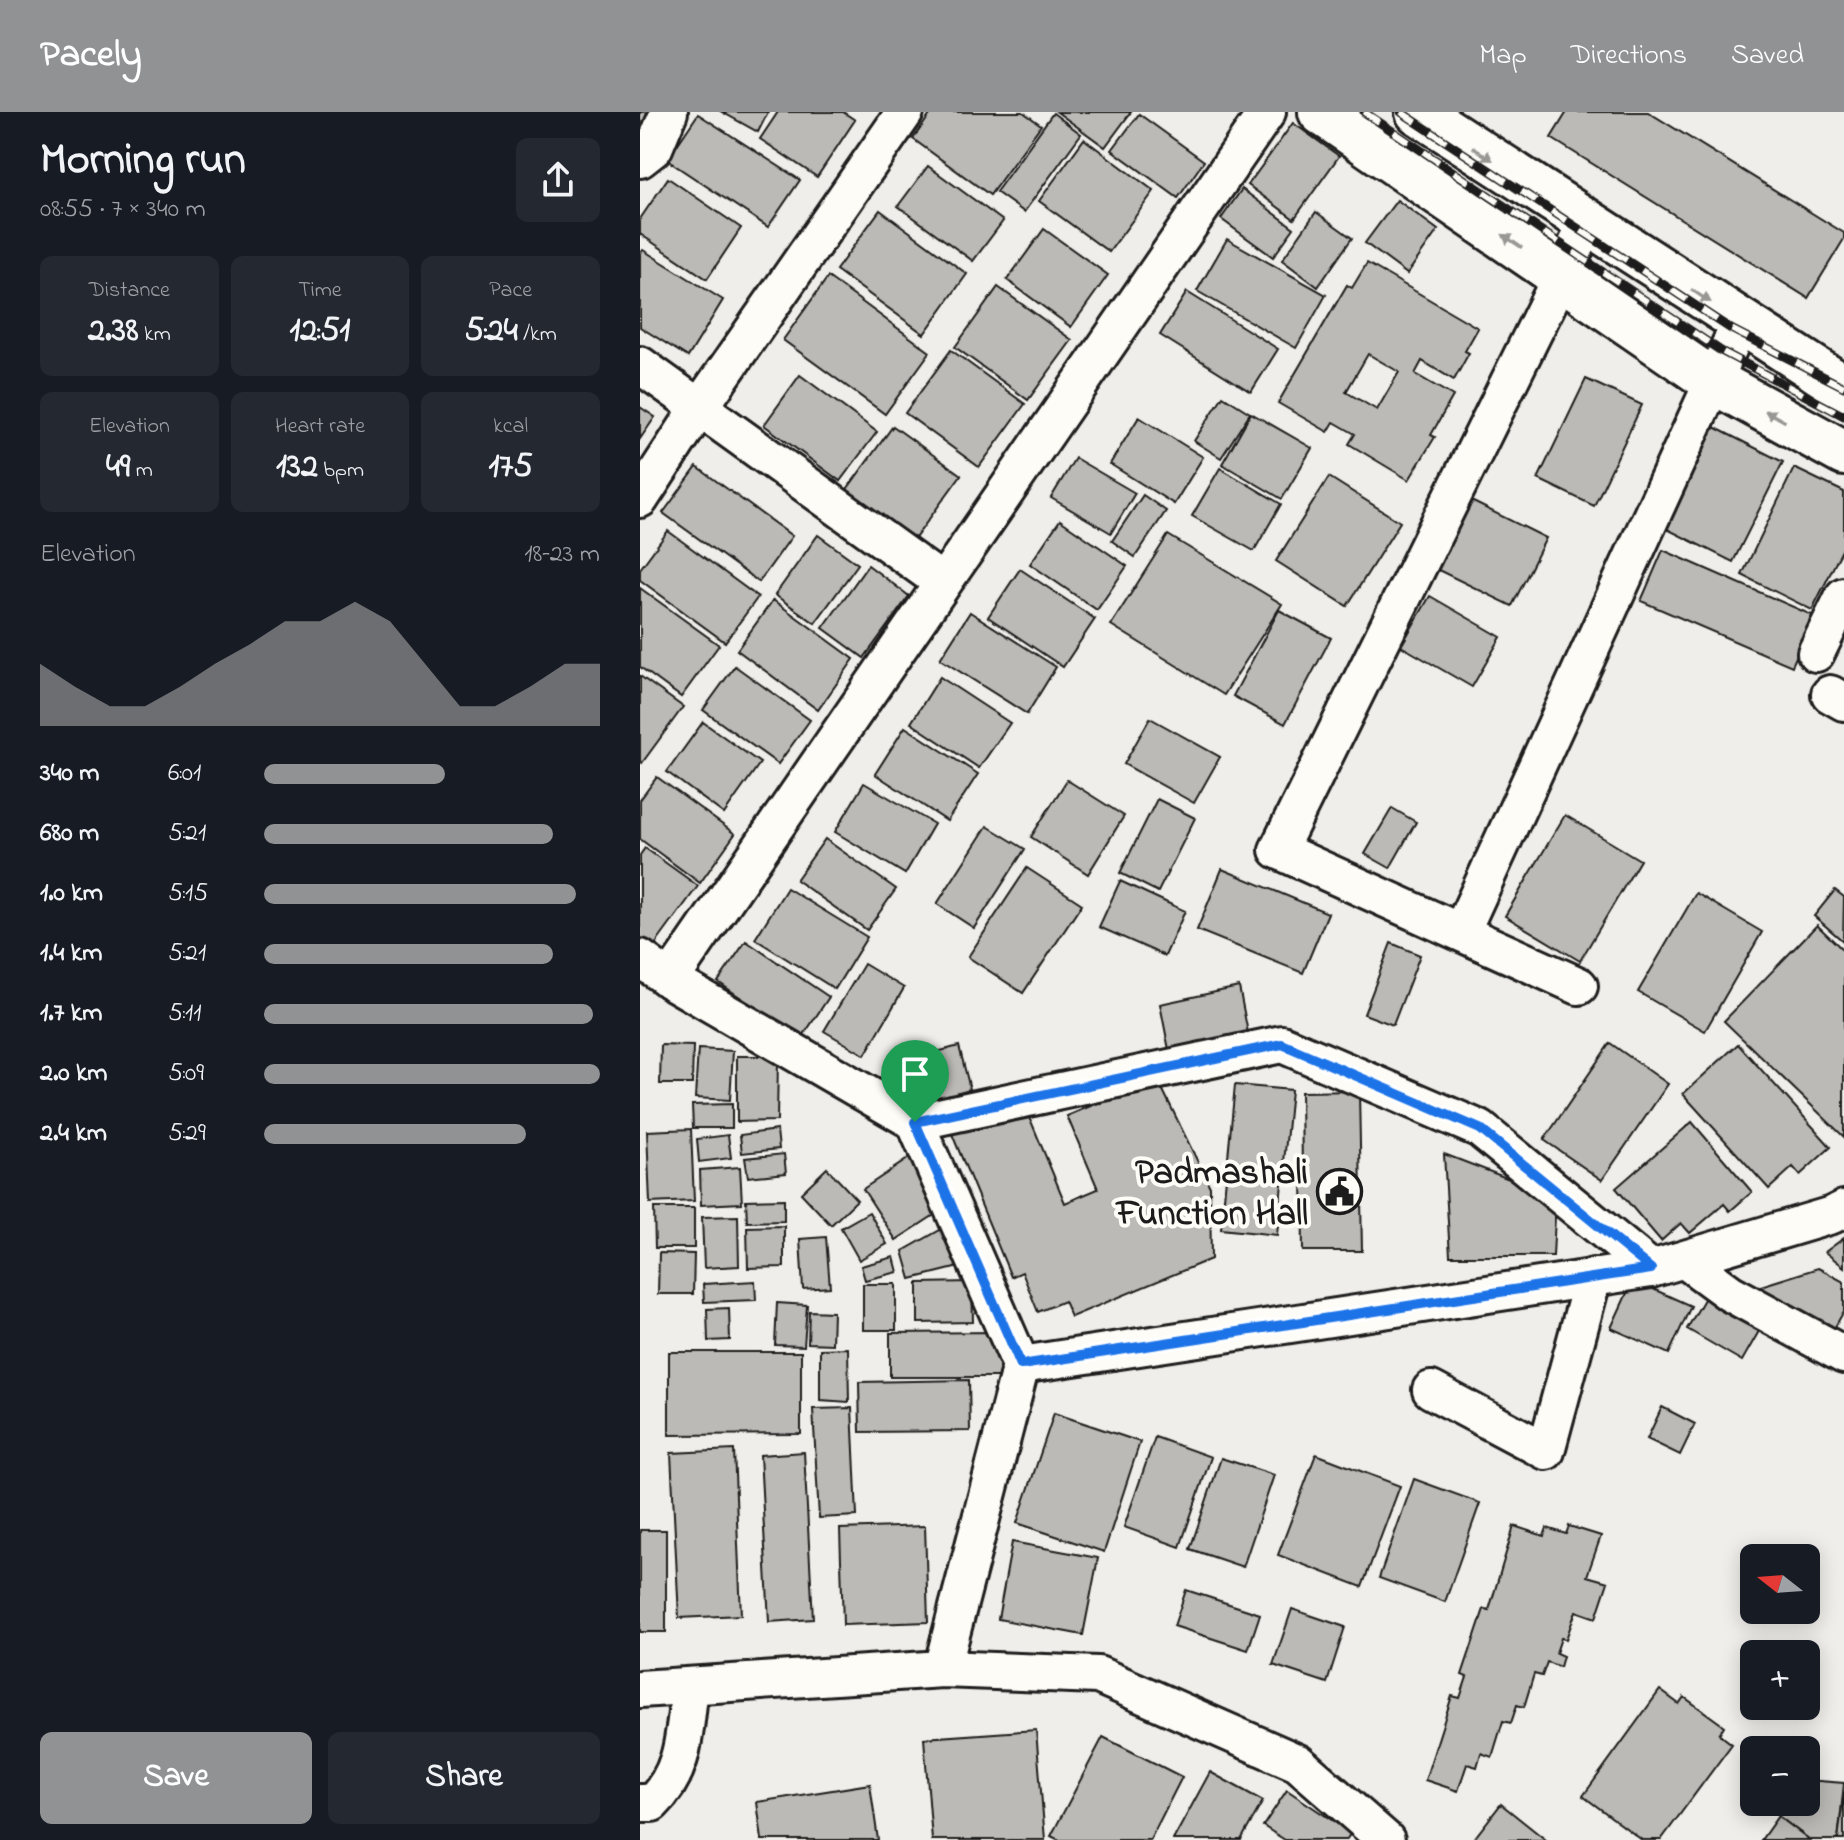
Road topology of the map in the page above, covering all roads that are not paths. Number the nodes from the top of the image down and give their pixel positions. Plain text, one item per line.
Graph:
1 (669, 112) edge
2 (905, 112) edge
3 (1267, 112) edge
4 (1321, 112) edge
5 (1418, 112) edge
6 (640, 159) edge
7 (1588, 222) junction
8 (1562, 276) junction
9 (1741, 321) junction
10 (640, 365) edge
11 (1713, 381) junction
12 (1844, 388) edge
13 (700, 407) junction
14 (1844, 453) edge
15 (640, 499) edge
16 (942, 582) junction
17 (1844, 596) edge
18 (1816, 653) dead end
19 (1461, 932) junction
20 (640, 958) edge
21 (670, 980) junction
22 (1579, 986) dead end
23 (915, 1122) junction
24 (1844, 1209) edge
25 (1668, 1264) junction
26 (1593, 1277) junction
27 (1844, 1355) edge
28 (1021, 1365) junction
29 (1431, 1390) dead end
30 (942, 1669) junction
31 (690, 1686) junction
32 (640, 1689) edge
33 (640, 1803) edge
34 (1386, 1840) edge

1 - 6 street
2 - 13 street
3 - 16 street
8 -> 4 main road
5 -> 7 main road
7 - 8 street
7 -> 9 main road
8 - 11 main road
8 - 19 street
9 - 11 street
9 - 12 main road
10 - 13 street
14 -> 11 main road
11 - 19 street
13 - 15 street
13 - 16 street
16 - 21 street
17 - 18 street
19 - 22 street
20 - 21 street
21 - 23 street
23 - 25 street
23 - 28 street
24 - 25 street
25 - 26 street
25 - 27 street
26 - 28 street
26 - 29 street
28 - 30 street
30 - 31 street
30 - 34 street
31 - 32 street
31 - 33 street

